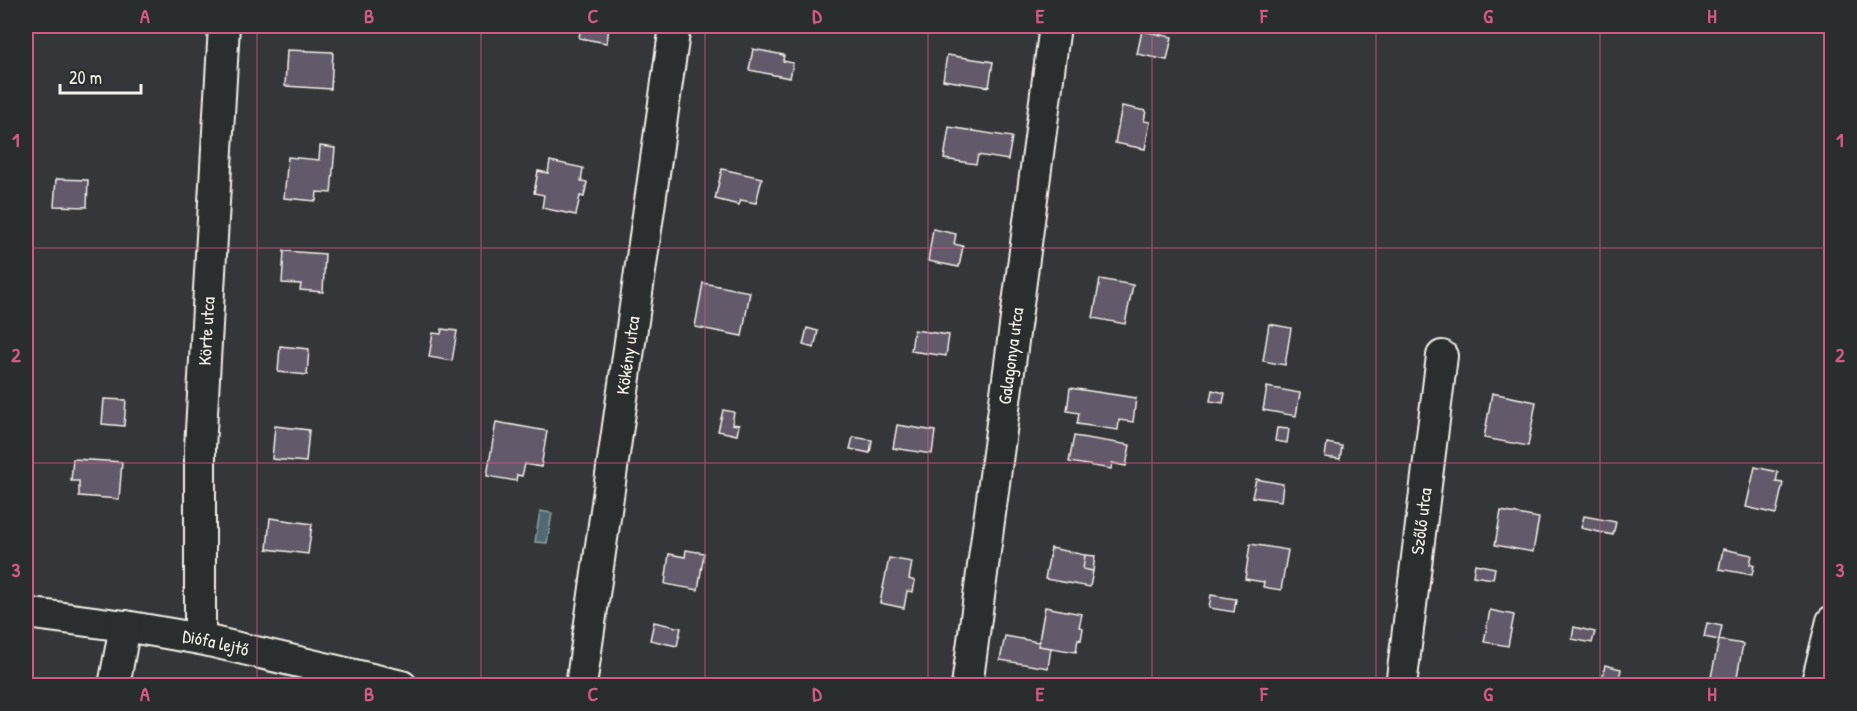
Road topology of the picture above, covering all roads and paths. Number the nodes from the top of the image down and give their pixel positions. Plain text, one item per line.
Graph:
1 (224, 26) edge
2 (675, 26) edge
3 (1055, 26) edge
4 (1442, 356) dead end
5 (26, 613) edge
6 (1832, 621) edge
7 (125, 626) junction
8 (200, 639) junction
9 (114, 686) edge
10 (402, 686) edge
11 (581, 686) edge
12 (967, 686) edge
13 (1401, 686) edge
14 (1816, 686) edge

1 - 8 street, Körte utca
2 - 11 street, Kökény utca
3 - 12 street, Galagonya utca
4 - 13 street, Szőlő utca
5 - 7 street, Diófa lejtő
6 - 14 street
7 - 8 street, Diófa lejtő
7 - 9 street
8 - 10 street, Diófa lejtő

